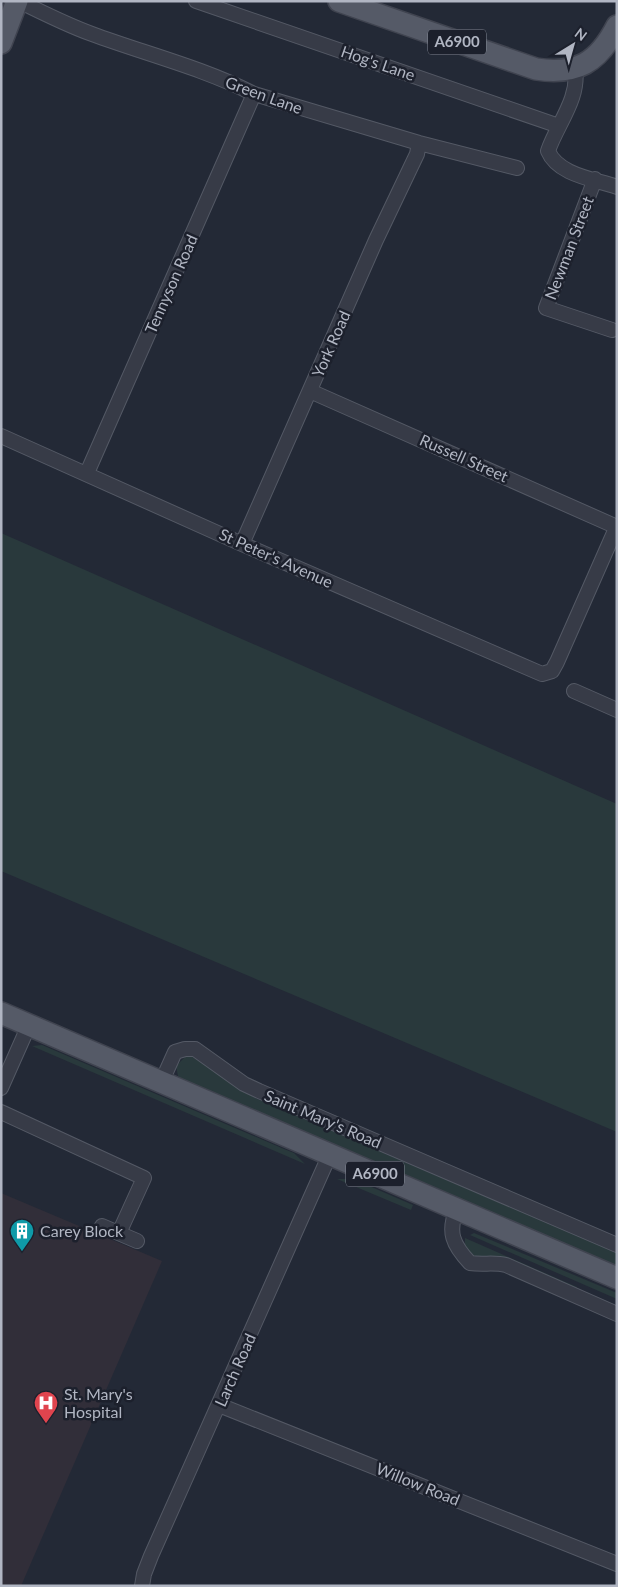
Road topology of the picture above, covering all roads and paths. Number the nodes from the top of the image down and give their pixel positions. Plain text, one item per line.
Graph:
1 (18, 1) edge
2 (196, 1) edge
3 (340, 1) edge
4 (616, 30) edge
5 (1, 43) edge
6 (575, 68) junction
7 (254, 94) junction
8 (559, 126) junction
9 (419, 143) junction
10 (517, 168) dead end
11 (595, 179) junction
12 (617, 187) edge
13 (612, 330) dead end
14 (310, 391) junction
15 (1, 436) edge
16 (87, 473) junction
17 (617, 527) edge
18 (242, 544) junction
19 (574, 691) dead end
20 (617, 710) edge
21 (1, 1012) edge
22 (29, 1025) junction
23 (162, 1081) junction
24 (1, 1088) edge
25 (1, 1112) edge
26 (330, 1154) junction
27 (457, 1209) junction
28 (102, 1226) dead end
29 (119, 1234) junction
30 (136, 1241) dead end
31 (617, 1245) edge
32 (617, 1278) edge
33 (617, 1314) edge
34 (219, 1405) junction
35 (617, 1564) edge
36 (142, 1586) edge

1 - 5 main road
1 - 7 street, Green Lane
2 - 8 street, Hog's Lane
3 - 6 main road, A6900
4 - 6 main road, A6900
6 - 8 street
7 - 9 street, Green Lane
7 - 16 street, Tennyson Road
8 - 11 street
9 - 10 street, Green Lane
9 - 14 street, York Road
11 - 12 street
11 - 13 street, Newman Street
14 - 17 street, Russell Street
14 - 18 street, York Road
15 - 16 street, St Peter's Avenue
16 - 18 street, St Peter's Avenue
17 - 18 street, St Peter's Avenue
19 - 20 street
21 - 22 main road, Saint Mary's Road / A6900
22 - 23 main road, Saint Mary's Road / A6900
22 - 24 street
23 - 26 main road, Saint Mary's Road / A6900
23 - 31 street, Saint Mary's Road
25 - 29 street
26 - 27 main road, Saint Mary's Road / A6900
26 - 34 street, Larch Road
27 - 32 main road, Saint Mary's Road / A6900
27 - 33 street
28 - 29 street
29 - 30 street
34 - 35 street, Willow Road
34 - 36 street, Larch Road

